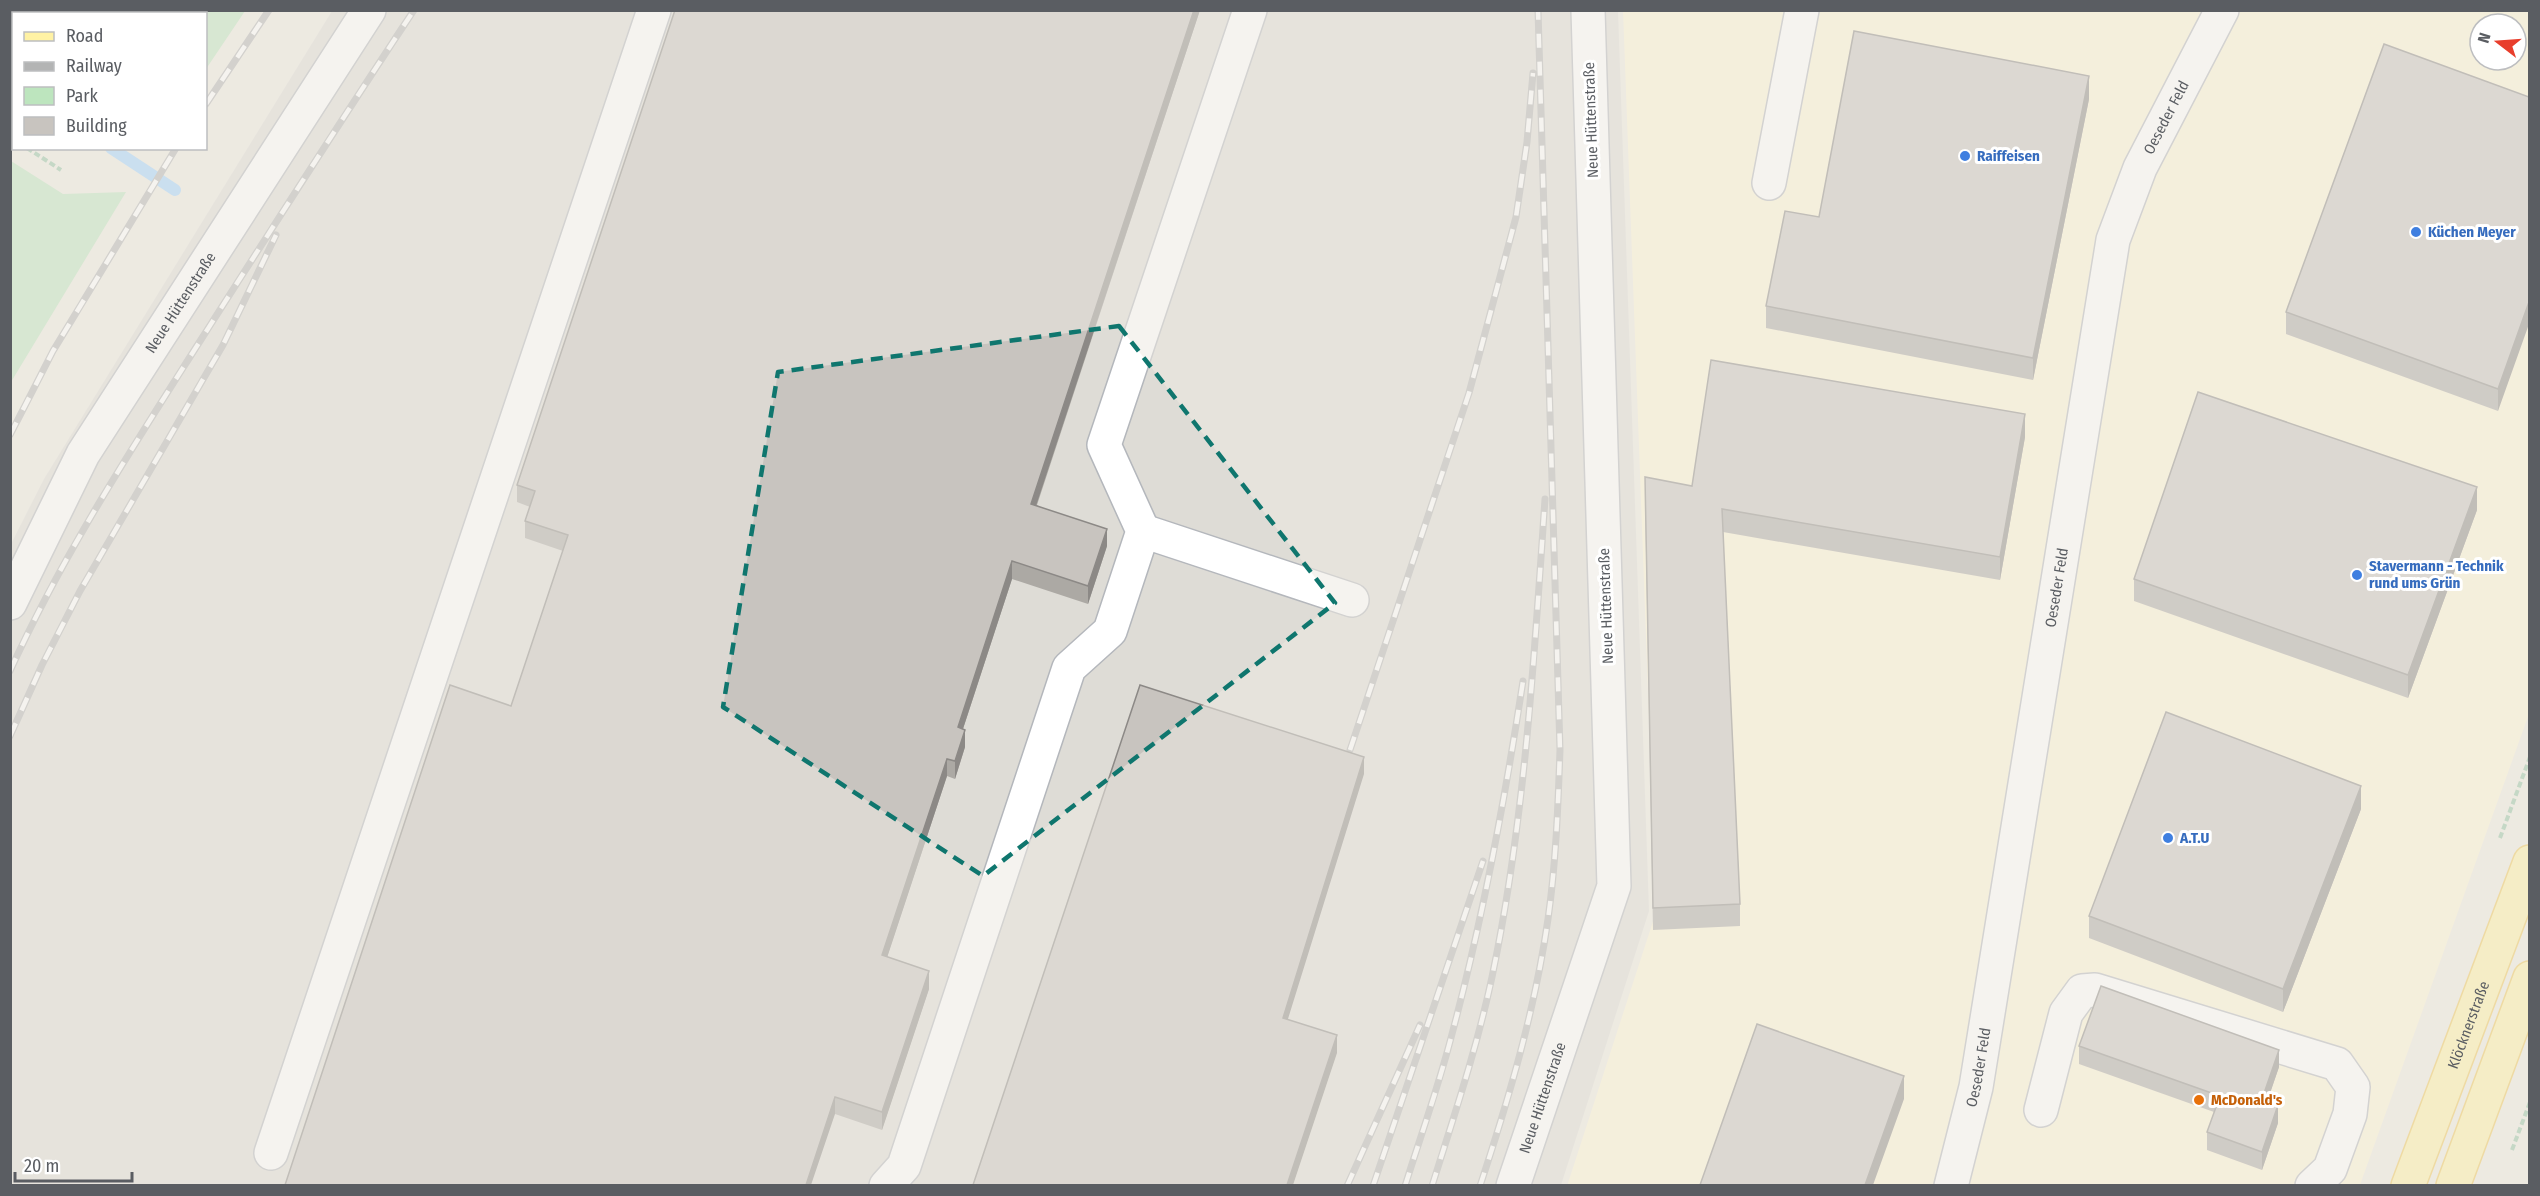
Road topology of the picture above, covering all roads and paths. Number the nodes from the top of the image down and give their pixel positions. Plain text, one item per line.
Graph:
1 (369, 10) edge
2 (654, 10) edge
3 (1250, 10) edge
4 (1588, 10) edge
5 (1802, 10) edge
6 (2222, 10) edge
7 (30, 150) edge
8 (61, 170) dead end
9 (1769, 183) dead end
10 (1143, 531) junction
11 (1352, 600) dead end
12 (10, 603) edge
13 (2529, 758) edge
14 (2496, 848) dead end
15 (2529, 862) edge
16 (2529, 978) edge
17 (2529, 1102) edge
18 (2041, 1110) dead end
19 (2512, 1150) dead end
20 (271, 1153) dead end
21 (886, 1185) edge
22 (1513, 1185) edge
23 (1951, 1185) edge
24 (2312, 1185) edge
25 (2408, 1185) edge
26 (2453, 1185) edge

1 - 12 street, Neue Hüttenstraße
2 - 20 street
3 - 10 street
4 - 22 street, Neue Hüttenstraße
5 - 9 street
6 - 23 street, Oeseder Feld
7 - 8 path
10 - 11 street
10 - 21 street
13 - 14 path
15 - 25 main road, Klöcknerstraße
16 - 26 main road
17 - 19 path
18 - 24 street

